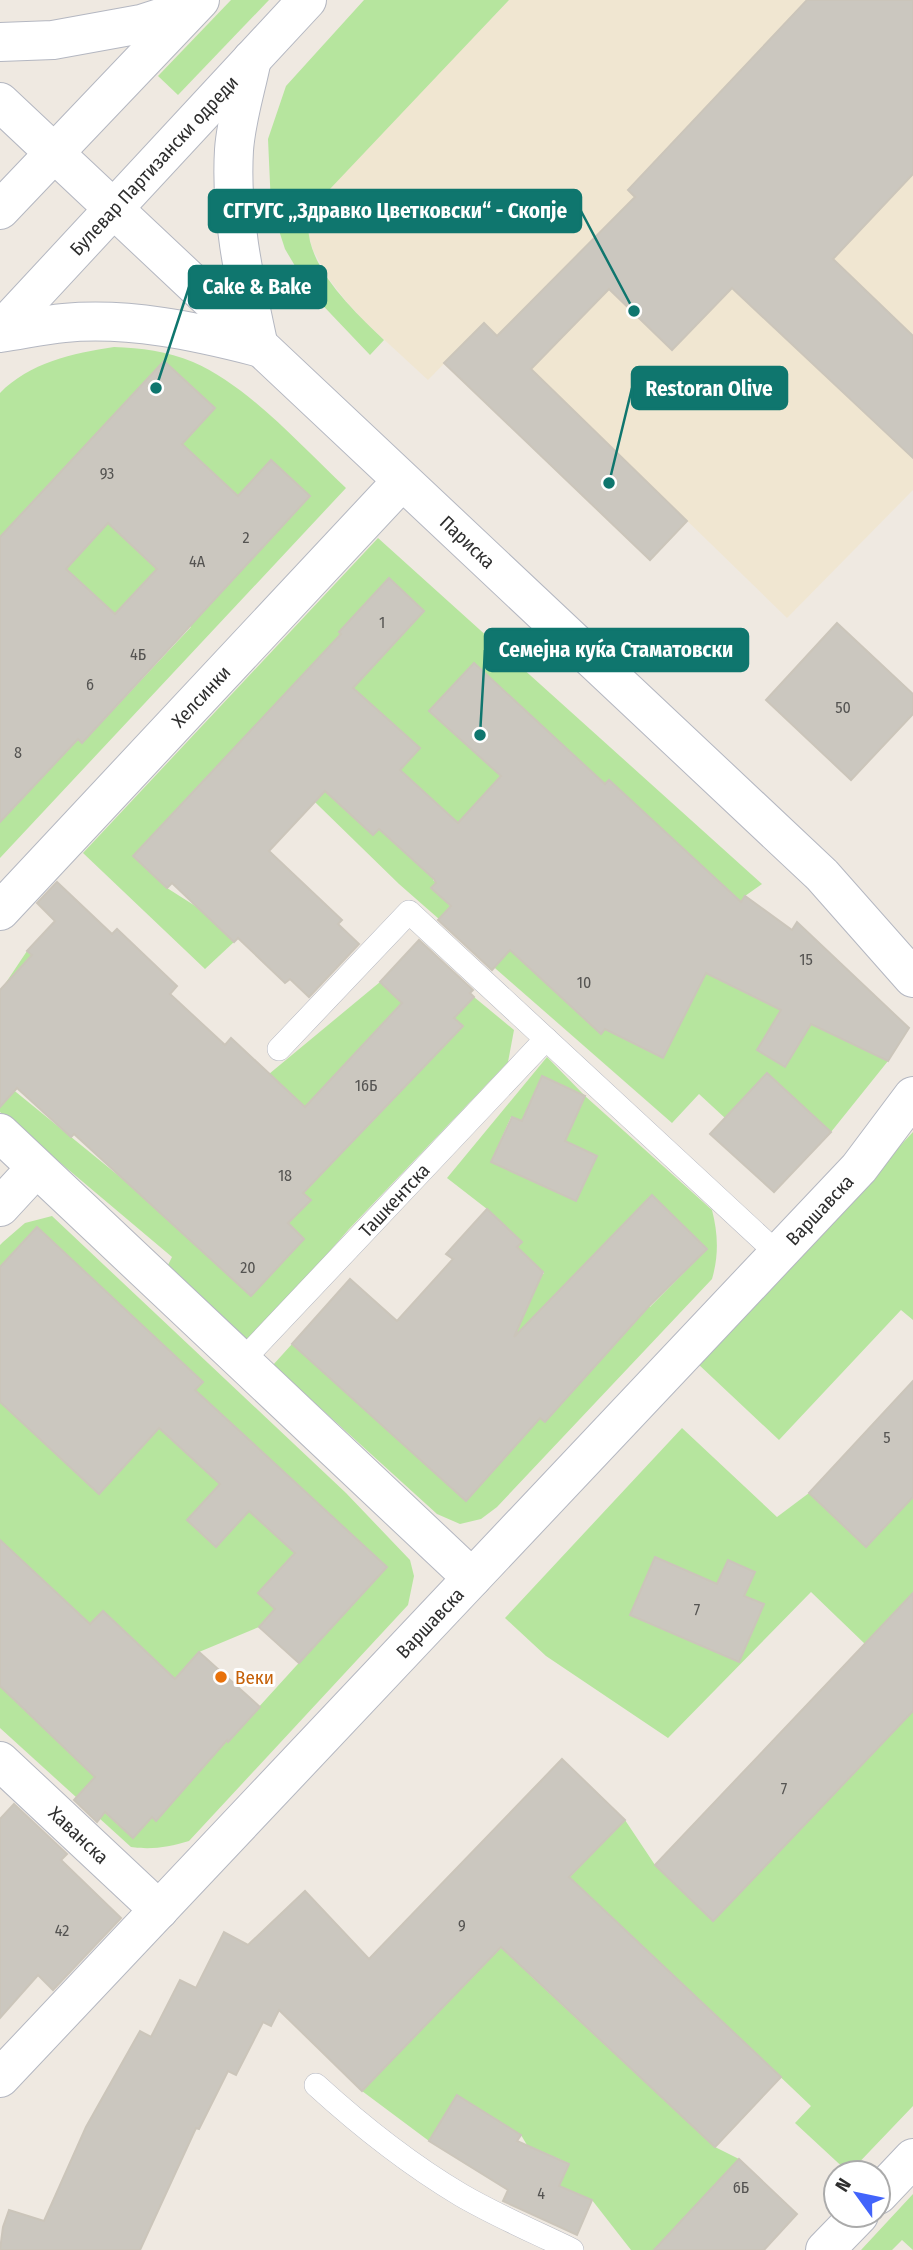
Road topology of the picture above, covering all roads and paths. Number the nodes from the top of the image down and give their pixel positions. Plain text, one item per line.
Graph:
1 (307, 0) edge
2 (197, 4) edge
3 (0, 42) edge
4 (252, 59) junction
5 (0, 102) edge
6 (54, 153) junction
7 (114, 209) junction
8 (0, 210) edge
9 (0, 332) edge
10 (259, 347) junction
11 (402, 481) junction
12 (822, 875) junction
13 (0, 911) edge
14 (913, 940) edge
15 (913, 978) edge
16 (546, 1039) junction
17 (279, 1049) dead end
18 (913, 1096) edge
19 (913, 1126) edge
20 (0, 1133) edge
21 (36, 1168) junction
22 (859, 1168) junction
23 (0, 1207) edge
24 (778, 1254) junction
25 (243, 1360) junction
26 (472, 1578) junction
27 (0, 1761) edge
28 (159, 1910) junction
29 (0, 2078) edge
30 (316, 2085) dead end
31 (913, 2158) edge
32 (892, 2180) edge
33 (845, 2229) edge
34 (572, 2250) edge
35 (825, 2250) edge

1 - 4 street, Булевар Партизански одреди
2 - 3 street
2 - 6 street
4 - 7 street, Булевар Партизански одреди
4 - 10 street
5 - 6 street, Париска
6 - 7 street, Париска
6 - 8 street
7 - 9 street, Булевар Партизански одреди
7 - 10 street, Париска
9 - 10 street
10 - 11 street, Париска
11 - 12 street, Париска
11 - 13 street, Хелсинки
12 - 14 street, Париска
12 - 15 street, Париска
16 - 17 lane
16 - 24 lane
16 - 25 lane, Ташкентска
18 - 22 street, Варшавска
19 - 22 street, Варшавска
20 - 21 street
21 - 23 street
21 - 25 street
22 - 24 street, Варшавска
24 - 26 street, Варшавска
25 - 26 street
26 - 28 street, Варшавска
27 - 28 street, Хаванска
28 - 29 street, Варшавска
30 - 34 lane
31 - 32 street
33 - 35 street

